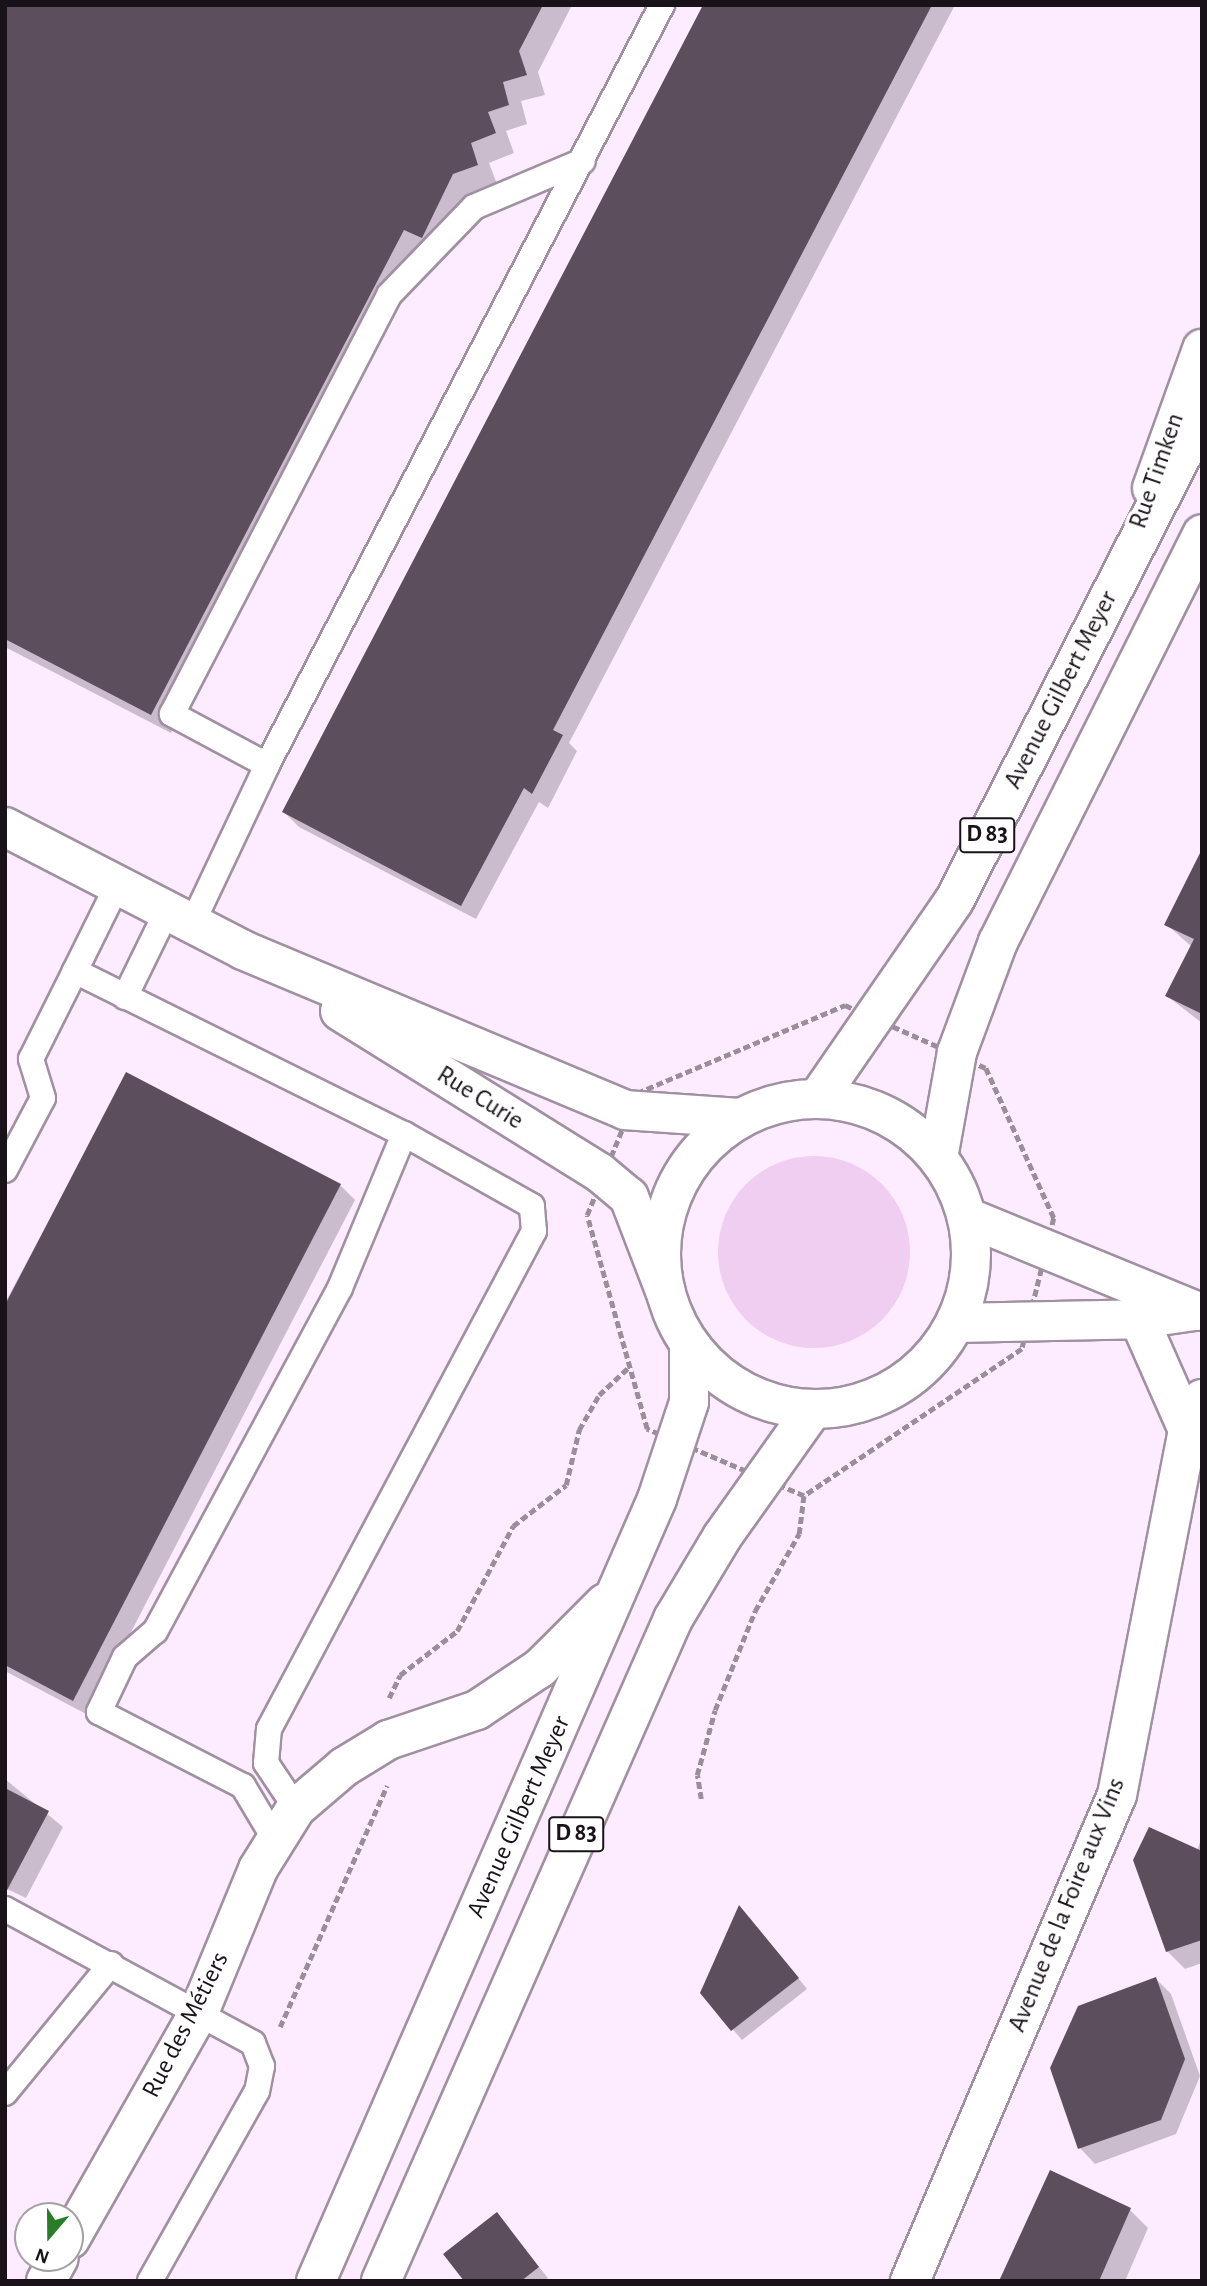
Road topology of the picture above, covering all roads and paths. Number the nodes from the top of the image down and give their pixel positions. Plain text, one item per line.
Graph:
1 (662, 5) edge
2 (583, 161) junction
3 (1202, 349) edge
4 (1202, 416) edge
5 (1202, 534) edge
6 (1129, 555) junction
7 (267, 765) junction
8 (5, 827) edge
9 (117, 886) junction
10 (180, 917) junction
11 (243, 950) junction
12 (75, 971) junction
13 (125, 997) junction
14 (871, 1017) junction
15 (957, 1052) junction
16 (818, 1098) junction
17 (625, 1110) junction
18 (739, 1118) junction
19 (404, 1134) junction
20 (938, 1157) junction
21 (5, 1170) edge
22 (599, 1172) junction
23 (967, 1217) junction
24 (1048, 1250) junction
25 (664, 1291) junction
26 (1199, 1310) edge
27 (1030, 1318) junction
28 (1139, 1319) junction
29 (955, 1323) junction
30 (689, 1344) junction
31 (813, 1409) junction
32 (1195, 1414) edge
33 (678, 1443) junction
34 (763, 1478) junction
35 (804, 1496) junction
36 (619, 1590) junction
37 (701, 1799) dead end
38 (285, 1823) junction
39 (5, 1909) edge
40 (111, 1964) junction
41 (200, 2010) junction
42 (5, 2094) edge
43 (84, 2214) edge
44 (150, 2281) edge
45 (316, 2281) edge
46 (381, 2281) edge
47 (910, 2281) edge

1 - 2 lane
2 - 7 lane
2 - 7 lane
3 - 6 main road, Rue Timken
4 - 6 main road, Avenue Gilbert Meyer / D 83
5 - 15 main road, D 83
6 - 14 main road, Avenue Gilbert Meyer / D 83
7 - 10 lane
8 - 9 main road, Rue Curie
9 - 10 main road, Rue Curie
9 - 12 lane
10 - 11 main road, Rue Curie
10 - 13 lane
11 - 17 main road, Rue Curie
11 - 22 main road, Rue Curie
12 - 13 lane
12 - 21 lane
13 - 19 lane
14 - 15 path
14 - 16 main road, Avenue Gilbert Meyer / D 83
14 - 17 path
15 - 20 main road, D 83
15 - 24 path
16 - 18 main road
16 - 20 main road
17 - 18 main road, Rue Curie
17 - 22 path
18 - 25 main road
19 - 38 lane
19 - 38 lane
20 - 23 main road
22 - 25 main road, Rue Curie
22 - 33 path
23 - 24 main road
23 - 29 main road
24 - 26 main road
24 - 27 path
25 - 30 main road, Rue Curie
26 - 28 main road
27 - 28 main road
27 - 29 main road
27 - 35 path
28 - 32 main road, Avenue de la Foire aux Vins
29 - 31 main road
30 - 31 main road
30 - 33 main road, Avenue Gilbert Meyer / D 83
31 - 34 main road, D 83
32 - 47 main road, Avenue de la Foire aux Vins
33 - 34 path
33 - 36 main road, Avenue Gilbert Meyer / D 83
34 - 35 path
34 - 46 main road, D 83
35 - 37 path
36 - 38 main road
36 - 45 main road, Avenue Gilbert Meyer / D 83
38 - 41 main road, Rue des Métiers
39 - 40 lane
40 - 41 lane
40 - 42 lane
41 - 43 main road, Rue des Métiers
41 - 44 lane

